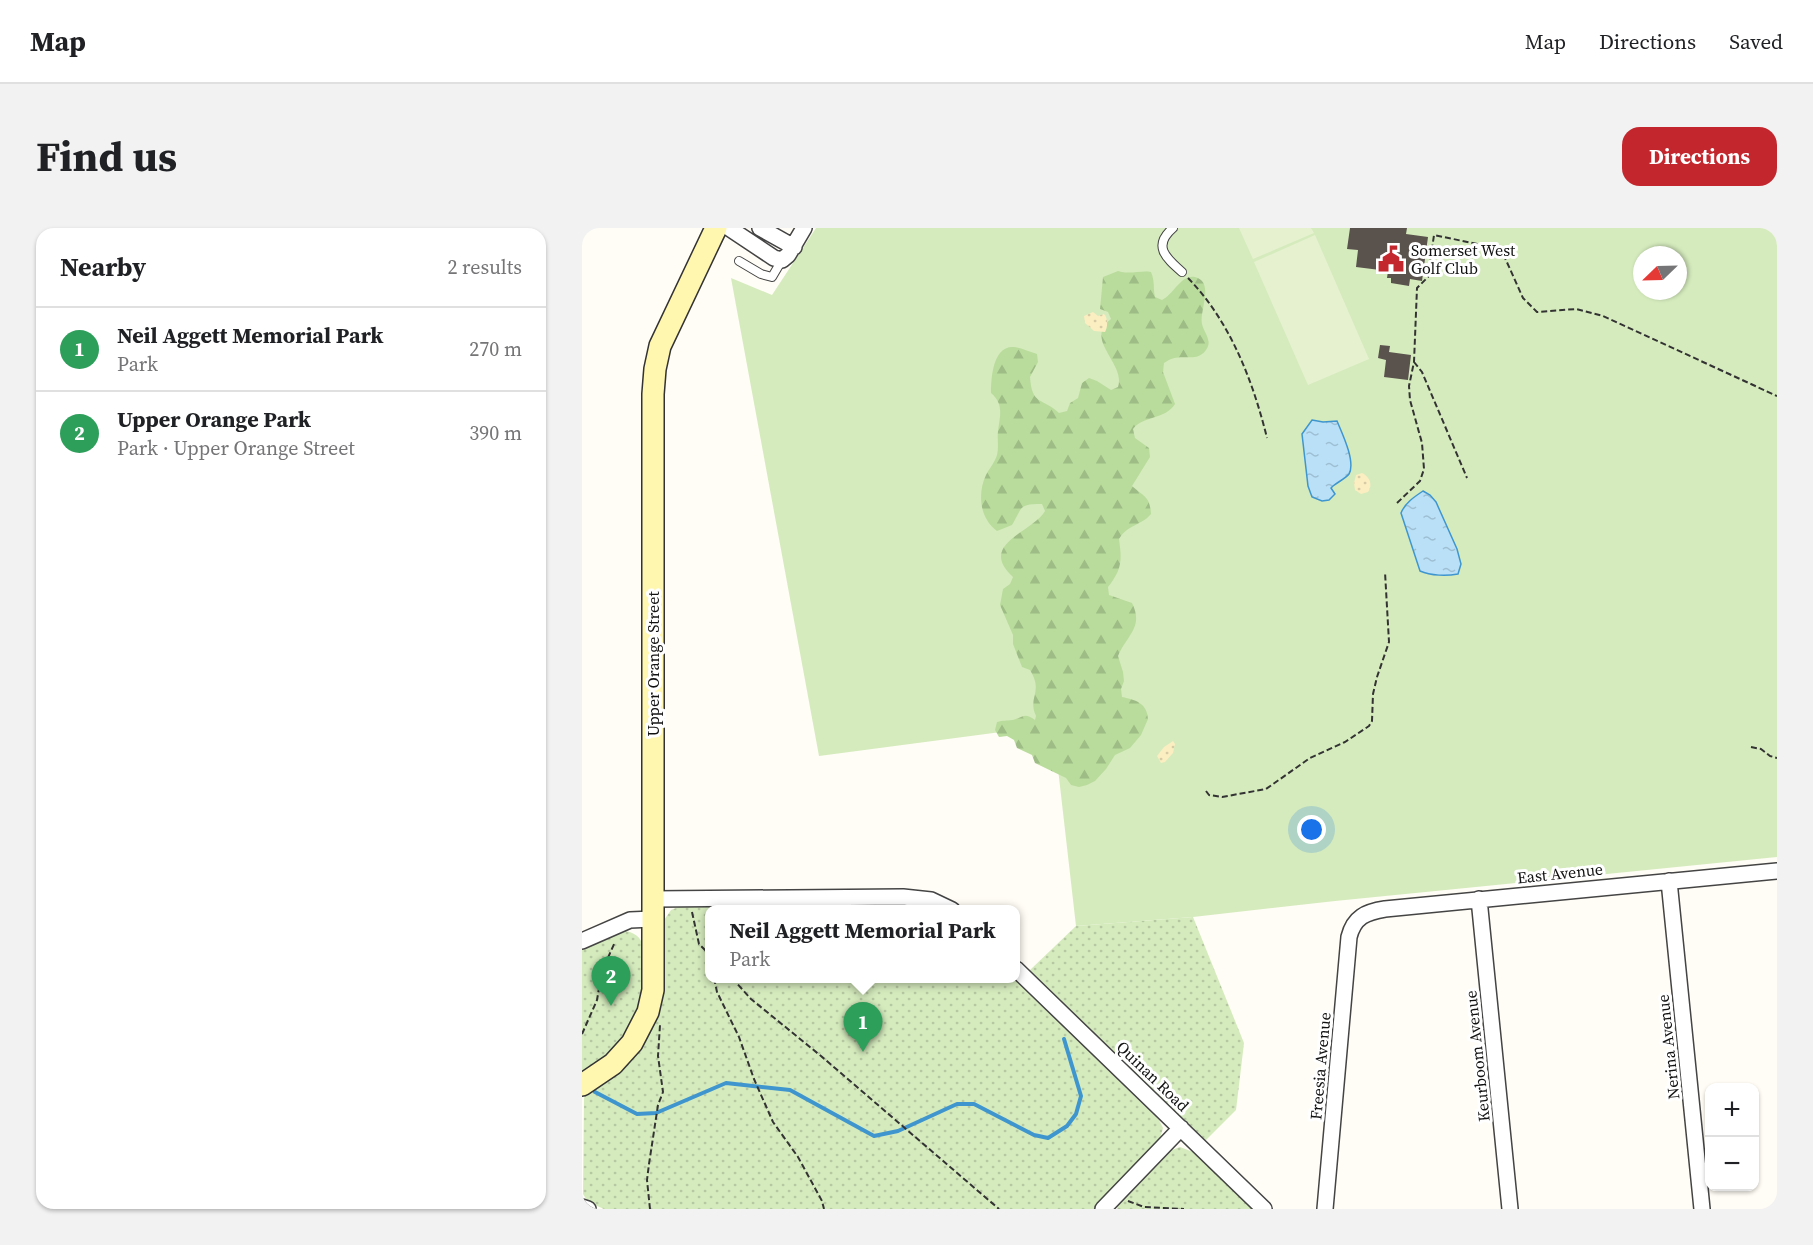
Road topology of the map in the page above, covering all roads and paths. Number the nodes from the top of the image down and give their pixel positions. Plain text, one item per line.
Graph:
1 (716, 228) edge
2 (729, 228) edge
3 (804, 228) edge
4 (1173, 228) edge
5 (761, 229) edge
6 (754, 244) junction
7 (794, 247) junction
8 (782, 260) junction
9 (739, 261) dead end
10 (1182, 272) joint
11 (1414, 362) junction
12 (1777, 396) edge
13 (1267, 438) dead end
14 (1467, 478) dead end
15 (1397, 503) dead end
16 (1385, 572) dead end
17 (1751, 747) dead end
18 (1777, 758) edge
19 (1206, 791) dead end
20 (1777, 871) edge
21 (1669, 881) junction
22 (687, 899) junction
23 (1479, 899) junction
24 (943, 905) edge
25 (654, 909) junction
26 (617, 925) junction
27 (1352, 926) joint
28 (582, 941) edge
29 (705, 950) edge
30 (1020, 973) edge
31 (715, 983) edge
32 (737, 983) edge
33 (661, 1021) dead end
34 (582, 1034) edge
35 (582, 1085) edge
36 (1181, 1128) junction
37 (1115, 1196) junction
38 (582, 1207) edge
39 (588, 1209) edge
40 (650, 1209) edge
41 (824, 1209) edge
42 (999, 1209) edge
43 (1102, 1209) edge
44 (1184, 1209) edge
45 (1264, 1209) edge
46 (1325, 1209) edge
47 (1510, 1209) edge
48 (1702, 1209) edge

1 - 25 street, Upper Orange Street
2 - 6 street
3 - 7 street
4 - 10 lane
5 - 6 lane
5 - 7 street
6 - 8 street
7 - 8 street
8 - 9 lane
10 - 13 path
11 - 12 path
11 - 14 path
11 - 15 path
16 - 19 path
17 - 18 path
20 - 21 street, East Avenue
21 - 23 street, East Avenue
21 - 48 street, Nerina Avenue
22 - 24 street
22 - 25 street
22 - 29 path
23 - 27 street, East Avenue
23 - 47 street, Keurboom Avenue
25 - 26 street
25 - 35 street, Upper Orange Street
26 - 28 street
26 - 34 path
27 - 46 street, Freesia Avenue
30 - 36 street, Quinan Road
31 - 41 path
32 - 42 path
33 - 40 path
36 - 37 street
36 - 45 street, Quinan Road
37 - 43 street
37 - 44 path
38 - 39 street

